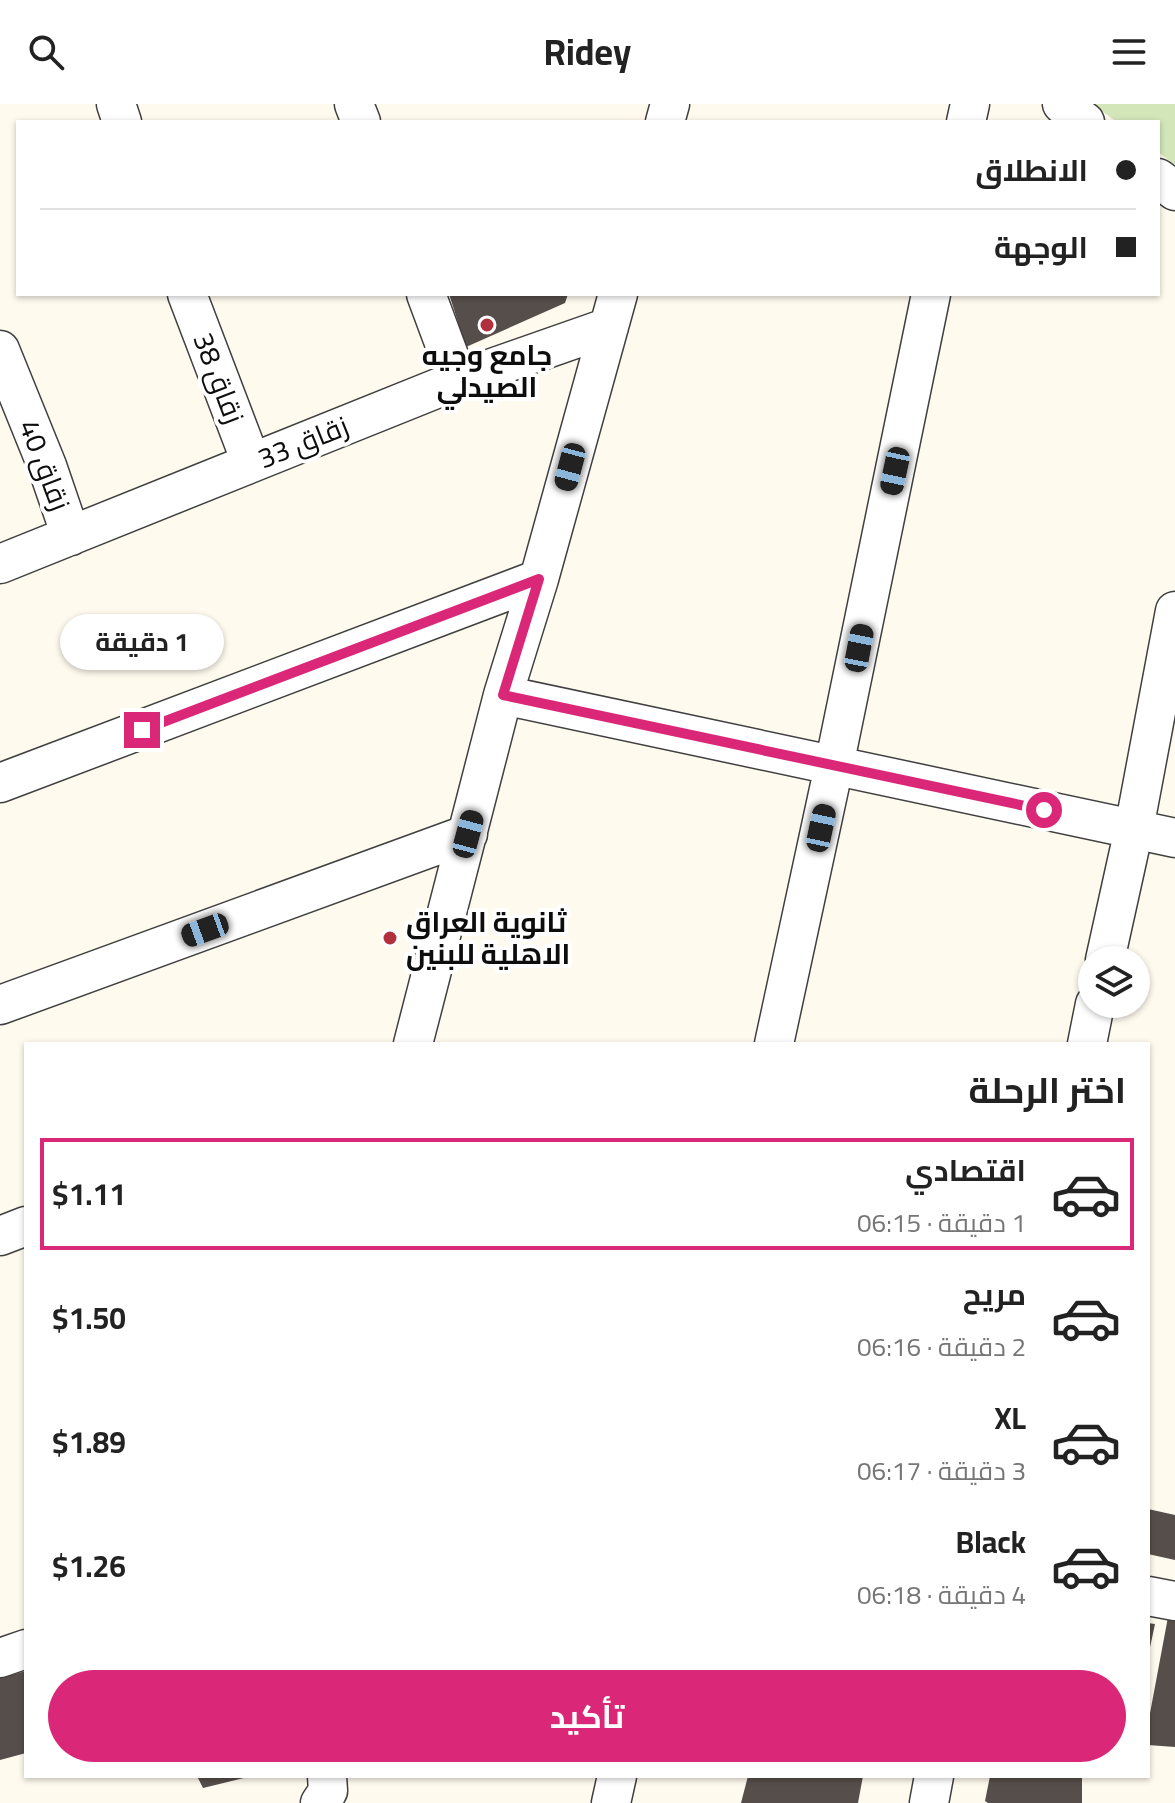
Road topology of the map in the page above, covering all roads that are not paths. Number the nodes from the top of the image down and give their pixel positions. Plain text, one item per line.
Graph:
1 (1062, 104) edge
2 (1082, 120) edge
3 (188, 296) edge
4 (427, 296) edge
5 (931, 296) edge
6 (613, 310) edge
7 (0, 350) edge
8 (458, 380) junction
9 (251, 462) junction
10 (71, 536) junction
11 (0, 564) edge
12 (539, 579) junction
13 (1175, 611) edge
14 (503, 695) junction
15 (834, 766) junction
16 (0, 783) edge
17 (1134, 829) junction
18 (468, 834) junction
19 (1175, 838) edge
20 (1108, 946) edge
21 (0, 1005) edge
22 (1092, 1018) edge
23 (414, 1042) edge
24 (774, 1042) edge
25 (1087, 1042) edge
26 (24, 1227) edge
27 (0, 1236) edge
28 (1150, 1596) edge
29 (1175, 1601) edge
30 (24, 1650) edge
31 (0, 1658) edge
32 (327, 1778) edge
33 (617, 1778) edge
34 (934, 1778) edge
35 (320, 1803) edge
36 (611, 1803) edge
37 (929, 1803) edge

1 - 2 street
3 - 9 street, زقاق 38
4 - 8 street
5 - 15 street
6 - 8 street, زقاق 33
6 - 12 street
7 - 10 street, زقاق 40
8 - 9 street, زقاق 33
9 - 10 street, زقاق 33
10 - 11 street, زقاق 33
12 - 14 street
12 - 16 street
13 - 17 street
14 - 15 street
14 - 18 street
15 - 17 street
15 - 24 street
17 - 19 street
17 - 20 street
18 - 21 street
18 - 23 street
22 - 25 street
26 - 27 street
28 - 29 street
30 - 31 street
32 - 35 street
33 - 36 street
34 - 37 street

